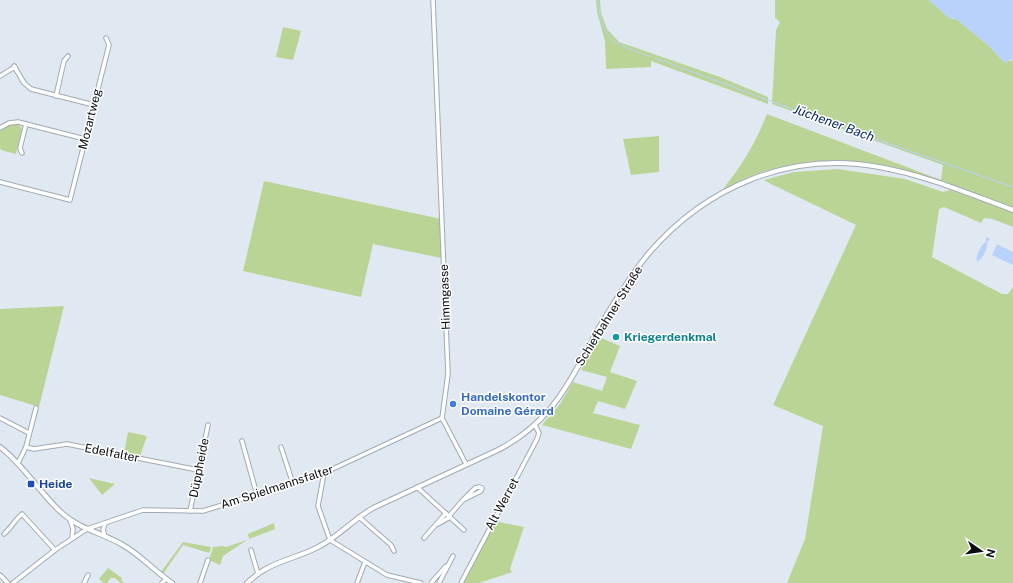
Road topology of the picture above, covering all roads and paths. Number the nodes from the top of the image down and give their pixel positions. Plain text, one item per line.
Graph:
1 (433, 0) edge
2 (106, 38) dead end
3 (68, 56) dead end
4 (0, 76) edge
5 (56, 96) junction
6 (94, 105) junction
7 (26, 124) junction
8 (0, 128) edge
9 (86, 139) junction
10 (22, 153) dead end
11 (0, 182) edge
12 (1013, 210) edge
13 (36, 408) dead end
14 (0, 418) edge
15 (442, 418) junction
16 (208, 425) dead end
17 (535, 425) junction
18 (29, 433) junction
19 (242, 441) dead end
20 (0, 447) edge
21 (26, 447) junction
22 (281, 447) dead end
23 (18, 463) junction
24 (466, 464) junction
25 (198, 470) junction
26 (324, 473) junction
27 (293, 484) junction
28 (417, 487) junction
29 (257, 495) junction
30 (463, 500) junction
31 (190, 511) junction
32 (448, 515) junction
33 (359, 517) junction
34 (70, 520) junction
35 (105, 524) junction
36 (87, 529) junction
37 (464, 530) dead end
38 (4, 534) dead end
39 (105, 536) junction
40 (72, 538) junction
41 (424, 538) dead end
42 (330, 540) junction
43 (55, 550) junction
44 (251, 550) dead end
45 (394, 551) dead end
46 (453, 556) dead end
47 (208, 560) dead end
48 (450, 561) junction
49 (365, 562) junction
50 (258, 574) junction
51 (0, 575) edge
52 (88, 575) dead end
53 (166, 579) junction
54 (8, 583) edge
55 (14, 583) edge
56 (84, 583) edge
57 (162, 583) edge
58 (172, 583) edge
59 (198, 583) edge
60 (247, 583) edge
61 (357, 583) edge
62 (421, 583) edge
63 (431, 583) edge
64 (439, 583) edge
65 (461, 583) edge

1 - 15 street, Himmgasse
2 - 6 street, Mozartweg
3 - 5 street
4 - 5 street
5 - 6 street
6 - 9 street, Mozartweg
7 - 8 street
7 - 9 street
7 - 10 street
9 - 11 street, Mozartweg
12 - 17 street, Schiefbahner Straße
13 - 18 street
14 - 18 street
15 - 24 street
15 - 26 street, Am Spielmannsfalter
16 - 25 street, Düppheide
17 - 24 street, Schiefbahner Straße
17 - 65 street, Alt Werret
18 - 21 street
19 - 29 street
20 - 23 street
21 - 23 street
21 - 25 street, Edelfalter
22 - 27 street
23 - 34 street
24 - 28 street, Schiefbahner Straße
25 - 31 street, Düppheide
26 - 27 street, Am Spielmannsfalter
26 - 42 street
27 - 29 street, Am Spielmannsfalter
28 - 32 street
28 - 33 street, Schiefbahner Straße
29 - 31 street, Am Spielmannsfalter
30 - 30 street
30 - 32 street
31 - 35 street, Am Spielmannsfalter
32 - 37 street
32 - 41 street
33 - 42 street, Schiefbahner Straße
33 - 45 street
34 - 36 street
34 - 40 street
35 - 36 street, Am Spielmannsfalter
35 - 39 street
36 - 39 street
36 - 40 street
38 - 43 street
39 - 53 street
40 - 43 street
42 - 49 street
42 - 50 street, Schiefbahner Straße
43 - 55 street
44 - 50 street
46 - 48 street
47 - 59 street
48 - 63 street
48 - 64 street
49 - 61 street
49 - 62 street
50 - 60 street, Schiefbahner Straße
51 - 54 street
52 - 56 street
53 - 57 street
53 - 58 street

